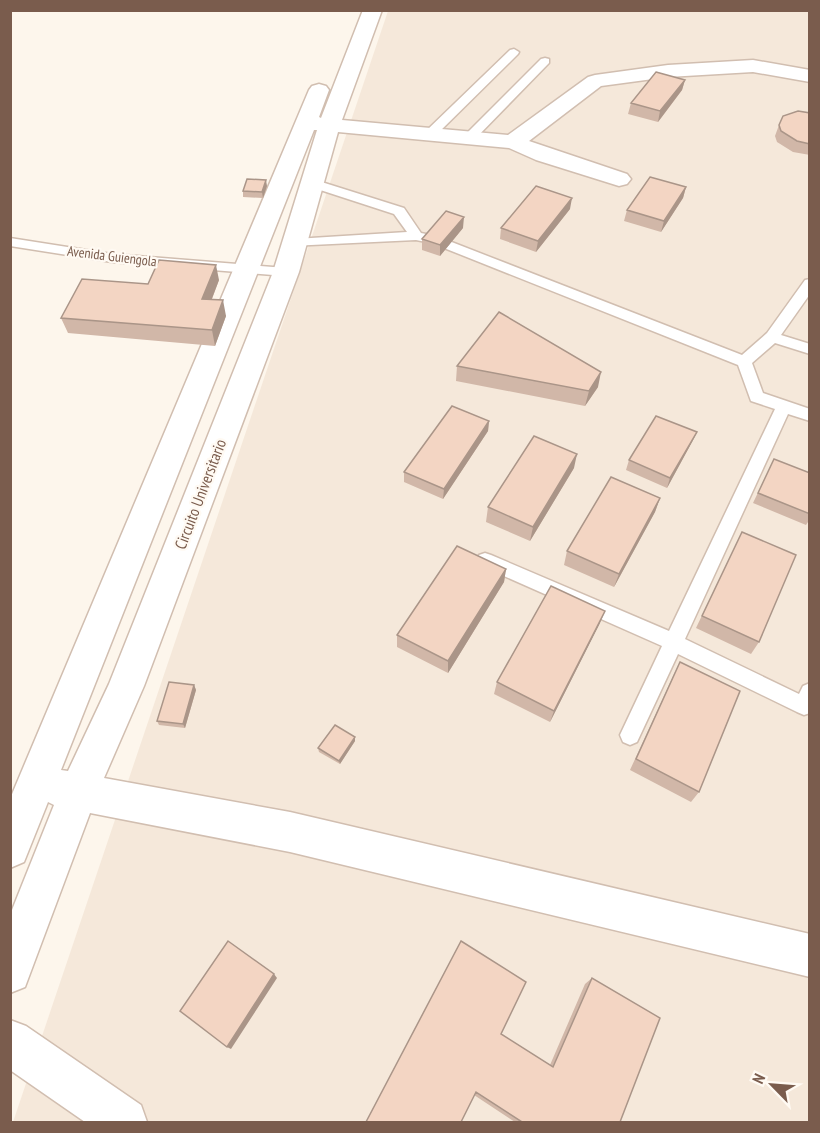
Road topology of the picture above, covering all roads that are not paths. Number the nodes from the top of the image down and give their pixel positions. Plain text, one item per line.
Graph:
1 (351, 10) edge
2 (373, 10) edge
3 (514, 52) dead end
4 (545, 61) dead end
5 (810, 76) edge
6 (318, 124) junction
7 (430, 134) junction
8 (469, 138) junction
9 (513, 142) junction
10 (620, 179) dead end
11 (312, 183) junction
12 (416, 236) junction
13 (431, 239) edge
14 (10, 242) edge
15 (294, 243) junction
16 (449, 245) edge
17 (248, 268) junction
18 (286, 272) junction
19 (810, 283) edge
20 (772, 337) junction
21 (810, 349) edge
22 (744, 362) junction
23 (784, 406) junction
24 (810, 415) edge
25 (480, 558) edge
26 (673, 642) junction
27 (810, 692) edge
28 (630, 735) dead end
29 (37, 784) junction
30 (78, 792) junction
31 (10, 848) edge
32 (810, 956) edge
33 (10, 972) edge
34 (10, 1042) edge
35 (124, 1122) edge

1 - 6 street, Circuito Universitario
2 - 6 street, Circuito Universitario
3 - 7 lane
4 - 8 lane
5 - 9 street
6 - 7 street
6 - 11 street, Circuito Universitario
6 - 17 street, Circuito Universitario
7 - 8 street
8 - 9 street
9 - 10 street
11 - 12 lane
11 - 15 street, Circuito Universitario
12 - 13 lane
12 - 15 lane
14 - 17 lane, Avenida Guiengola
15 - 18 street, Circuito Universitario
16 - 22 lane
17 - 18 lane, Avenida Guiengola
17 - 29 street, Circuito Universitario
18 - 30 street, Circuito Universitario
19 - 20 lane
20 - 21 lane
20 - 22 lane
22 - 23 lane
23 - 24 lane
23 - 26 lane
25 - 26 lane
26 - 27 lane
26 - 28 lane
29 - 30 street
29 - 31 street, Circuito Universitario
30 - 32 street
30 - 33 street, Circuito Universitario
34 - 35 street

